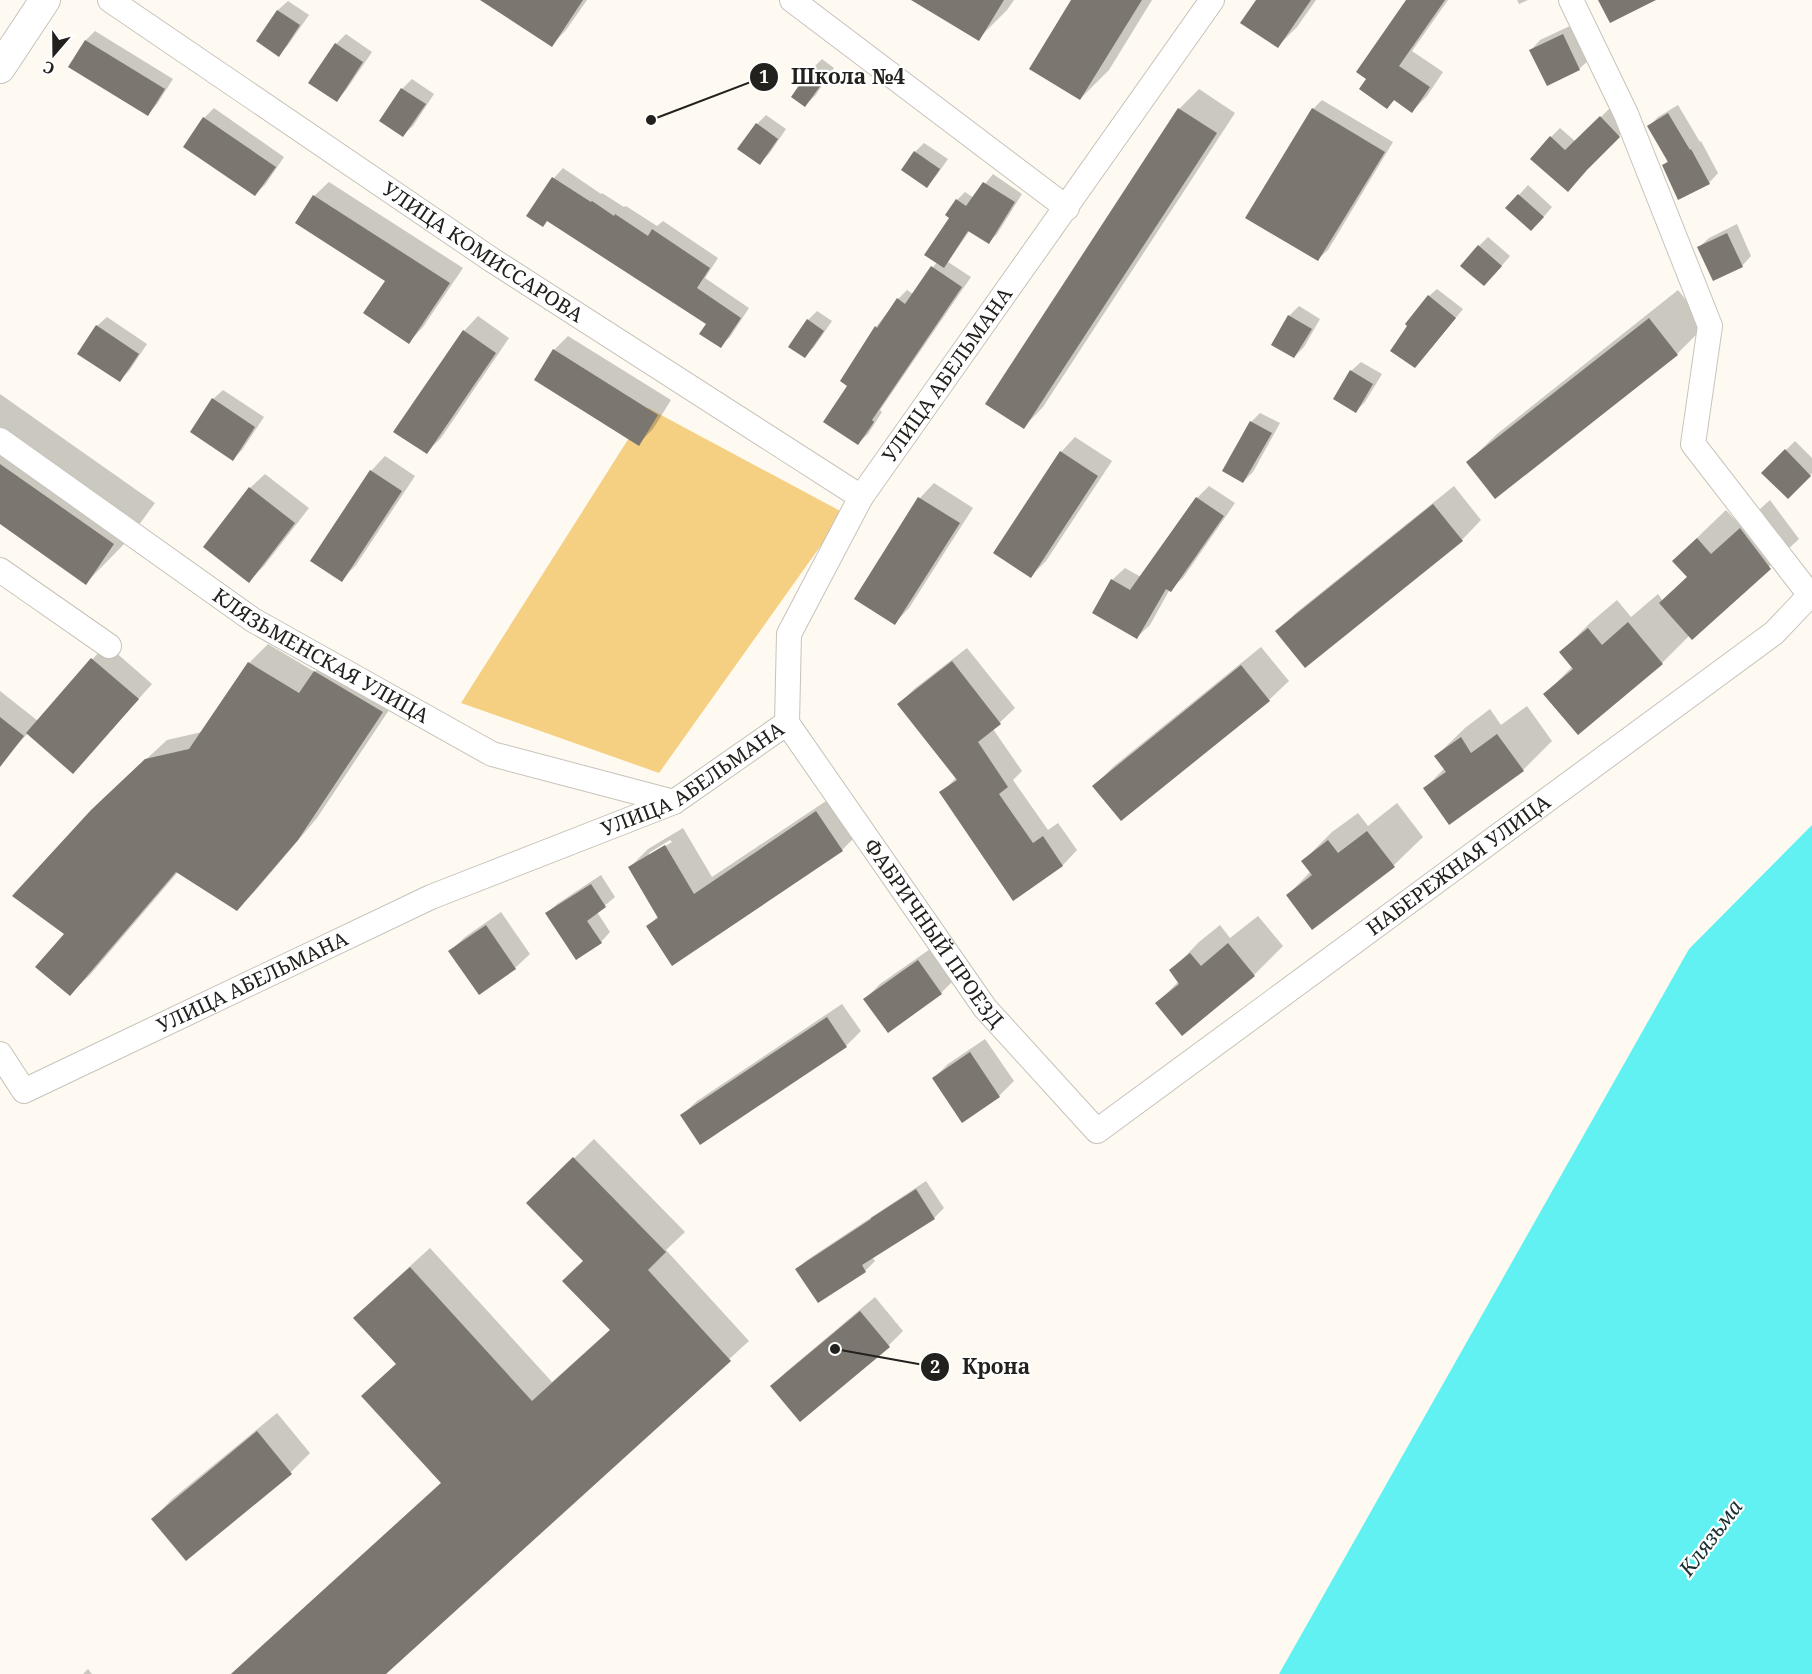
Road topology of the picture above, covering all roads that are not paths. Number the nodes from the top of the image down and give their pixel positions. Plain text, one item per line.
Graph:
1 (45, 0) edge
2 (110, 0) edge
3 (792, 0) edge
4 (1212, 0) edge
5 (1571, 0) edge
6 (0, 68) edge
7 (1067, 207) junction
8 (0, 440) edge
9 (861, 497) junction
10 (0, 570) edge
11 (1811, 594) edge
12 (110, 646) dead end
13 (787, 723) junction
14 (674, 802) junction
15 (0, 1054) edge
16 (1097, 1131) joint

1 - 6 main road
2 - 9 street, УЛИЦА КОМИССАРОВА
3 - 7 street
4 - 7 street, УЛИЦА АБЕЛЬМАНА
5 - 11 street
7 - 9 street, УЛИЦА АБЕЛЬМАНА
8 - 14 street, КЛЯЗЬМЕНСКАЯ УЛИЦА
9 - 13 street, УЛИЦА АБЕЛЬМАНА
10 - 12 street
11 - 16 street, НАБЕРЕЖНАЯ УЛИЦА
13 - 14 street, УЛИЦА АБЕЛЬМАНА
13 - 16 street, ФАБРИЧНЫЙ ПРОЕЗД
14 - 15 street, УЛИЦА АБЕЛЬМАНА

